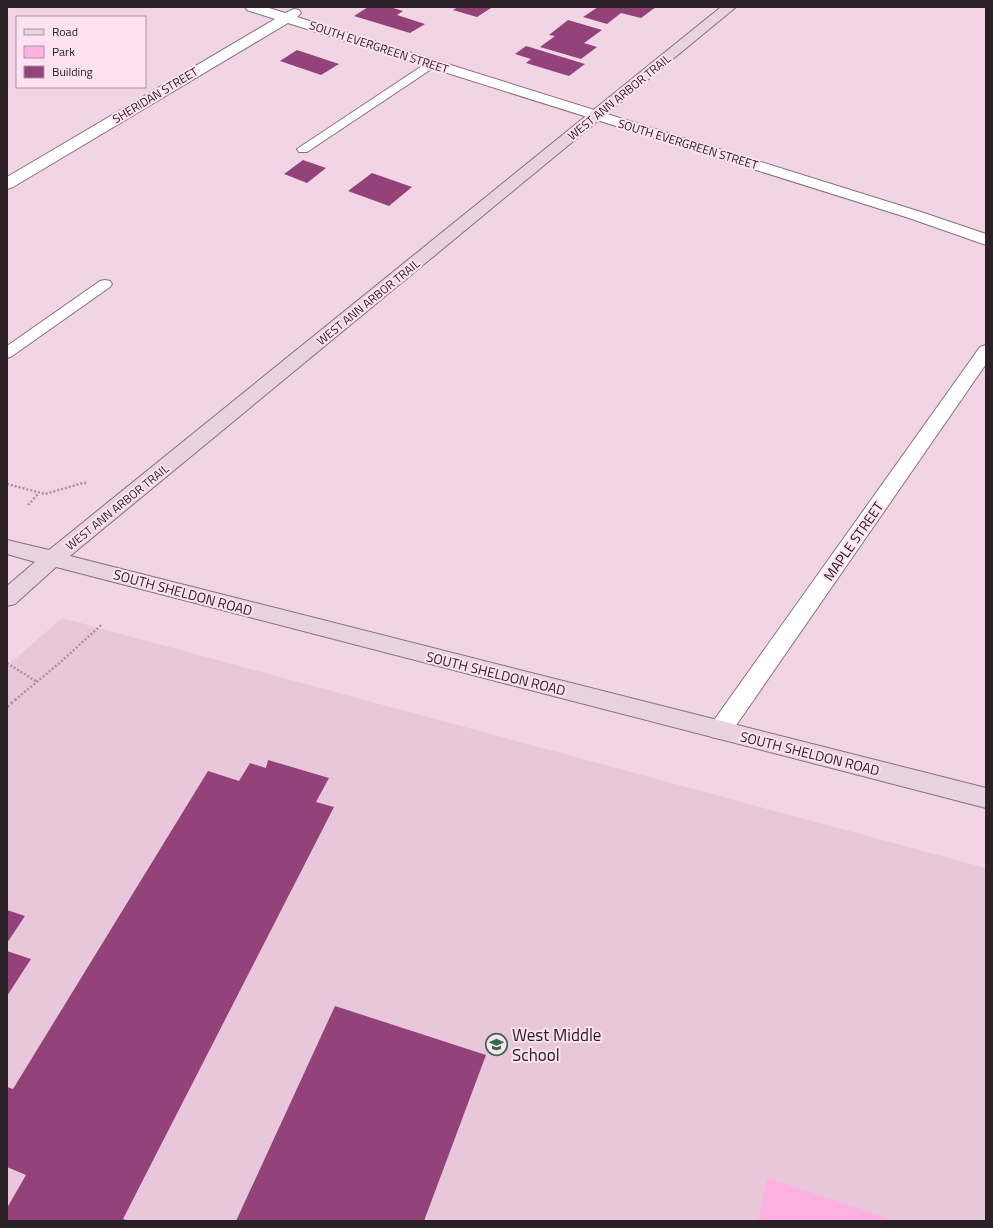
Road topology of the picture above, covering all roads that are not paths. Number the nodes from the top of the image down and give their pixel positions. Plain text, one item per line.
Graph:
1 (252, 7) edge
2 (303, 7) edge
3 (729, 7) edge
4 (286, 18) junction
5 (432, 64) junction
6 (596, 115) junction
7 (304, 149) dead end
8 (7, 184) edge
9 (986, 240) edge
10 (105, 284) dead end
11 (986, 351) edge
12 (7, 353) edge
13 (7, 547) edge
14 (53, 558) junction
15 (7, 598) edge
16 (720, 730) junction
17 (986, 798) edge

1 - 4 street, SOUTH EVERGREEN STREET
2 - 4 street, SHERIDAN STREET
3 - 6 street, WEST ANN ARBOR TRAIL
4 - 5 street, SOUTH EVERGREEN STREET
4 - 8 street, SHERIDAN STREET
5 - 6 street, SOUTH EVERGREEN STREET
5 - 7 lane
6 - 9 street, SOUTH EVERGREEN STREET
6 - 14 street, WEST ANN ARBOR TRAIL
10 - 12 lane
11 - 16 street, MAPLE STREET
13 - 14 street, SOUTH SHELDON ROAD
14 - 15 street, WEST ANN ARBOR TRAIL
14 - 16 street, SOUTH SHELDON ROAD
16 - 17 street, SOUTH SHELDON ROAD

